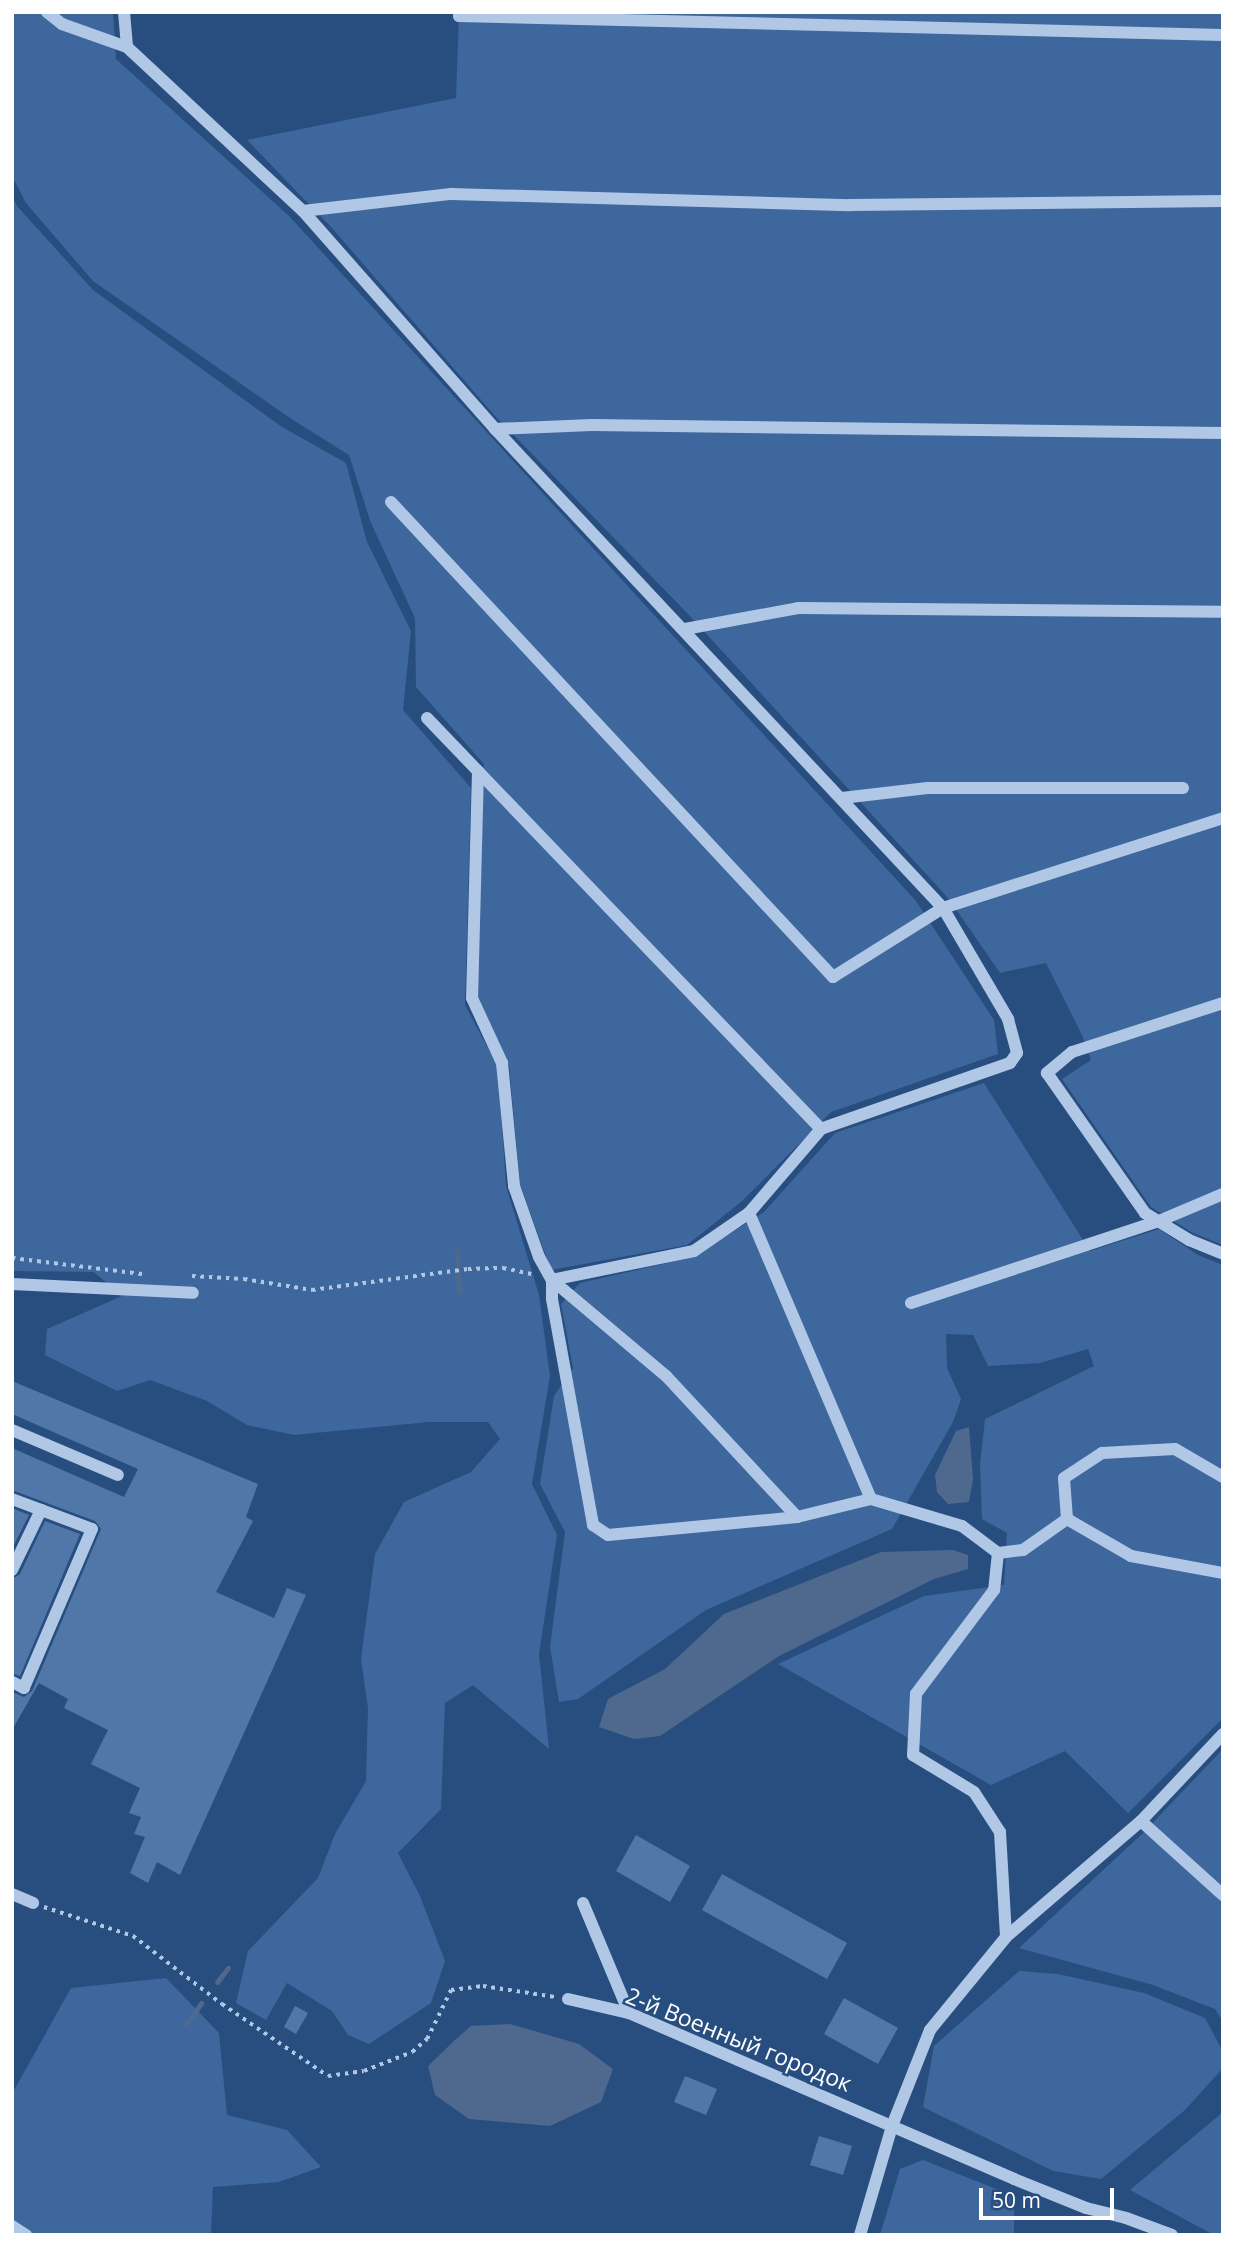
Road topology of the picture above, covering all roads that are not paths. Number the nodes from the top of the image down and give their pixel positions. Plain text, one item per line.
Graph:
1 (47, 12) edge
2 (124, 12) edge
3 (459, 14) edge
4 (1223, 35) edge
5 (127, 47) junction
6 (1223, 201) edge
7 (303, 211) junction
8 (495, 429) junction
9 (1223, 433) edge
10 (391, 502) dead end
11 (1223, 612) edge
12 (685, 629) junction
13 (426, 718) dead end
14 (478, 771) junction
15 (1183, 788) dead end
16 (842, 798) junction
17 (1223, 818) edge
18 (943, 908) junction
19 (1223, 1003) edge
20 (821, 1129) junction
21 (1223, 1194) edge
22 (750, 1213) junction
23 (1158, 1221) junction
24 (1223, 1254) edge
25 (552, 1280) junction
26 (12, 1284) edge
27 (193, 1293) dead end
28 (911, 1303) dead end
29 (12, 1430) edge
30 (118, 1475) dead end
31 (1223, 1477) edge
32 (12, 1499) edge
33 (871, 1499) junction
34 (41, 1510) junction
35 (797, 1517) junction
36 (1067, 1519) junction
37 (998, 1553) junction
38 (12, 1570) edge
39 (1223, 1573) edge
40 (12, 1682) edge
41 (1223, 1734) edge
42 (1141, 1821) junction
43 (12, 1894) edge
44 (1223, 1895) edge
45 (33, 1903) road end
46 (583, 1903) dead end
47 (1006, 1937) junction
48 (568, 1999) road end
49 (629, 2013) junction
50 (892, 2126) junction
51 (12, 2226) edge
52 (26, 2235) edge
53 (860, 2235) edge
54 (1172, 2235) edge

1 - 5 street
2 - 5 street
3 - 4 street
5 - 7 street
6 - 7 street
7 - 8 street
8 - 9 street
8 - 12 street
10 - 18 street
11 - 12 street
12 - 16 street
13 - 14 street
14 - 20 street
14 - 25 street
15 - 16 street
16 - 18 street
17 - 18 street
18 - 20 street
19 - 23 street
20 - 22 street
21 - 23 street
22 - 25 street
22 - 33 street
23 - 24 street
23 - 28 street
25 - 35 street
25 - 35 street
26 - 27 street
29 - 30 street
31 - 36 street
32 - 34 street
33 - 35 street
33 - 37 street
34 - 38 street
34 - 40 street
36 - 37 street
36 - 39 street
37 - 47 street
41 - 42 street
42 - 44 street
42 - 47 street
43 - 45 street
46 - 49 street
47 - 50 street
48 - 49 street, 2-й Военный городок
49 - 50 street, 2-й Военный городок
50 - 53 street
50 - 54 street, 2-й Военный городок
51 - 52 street

